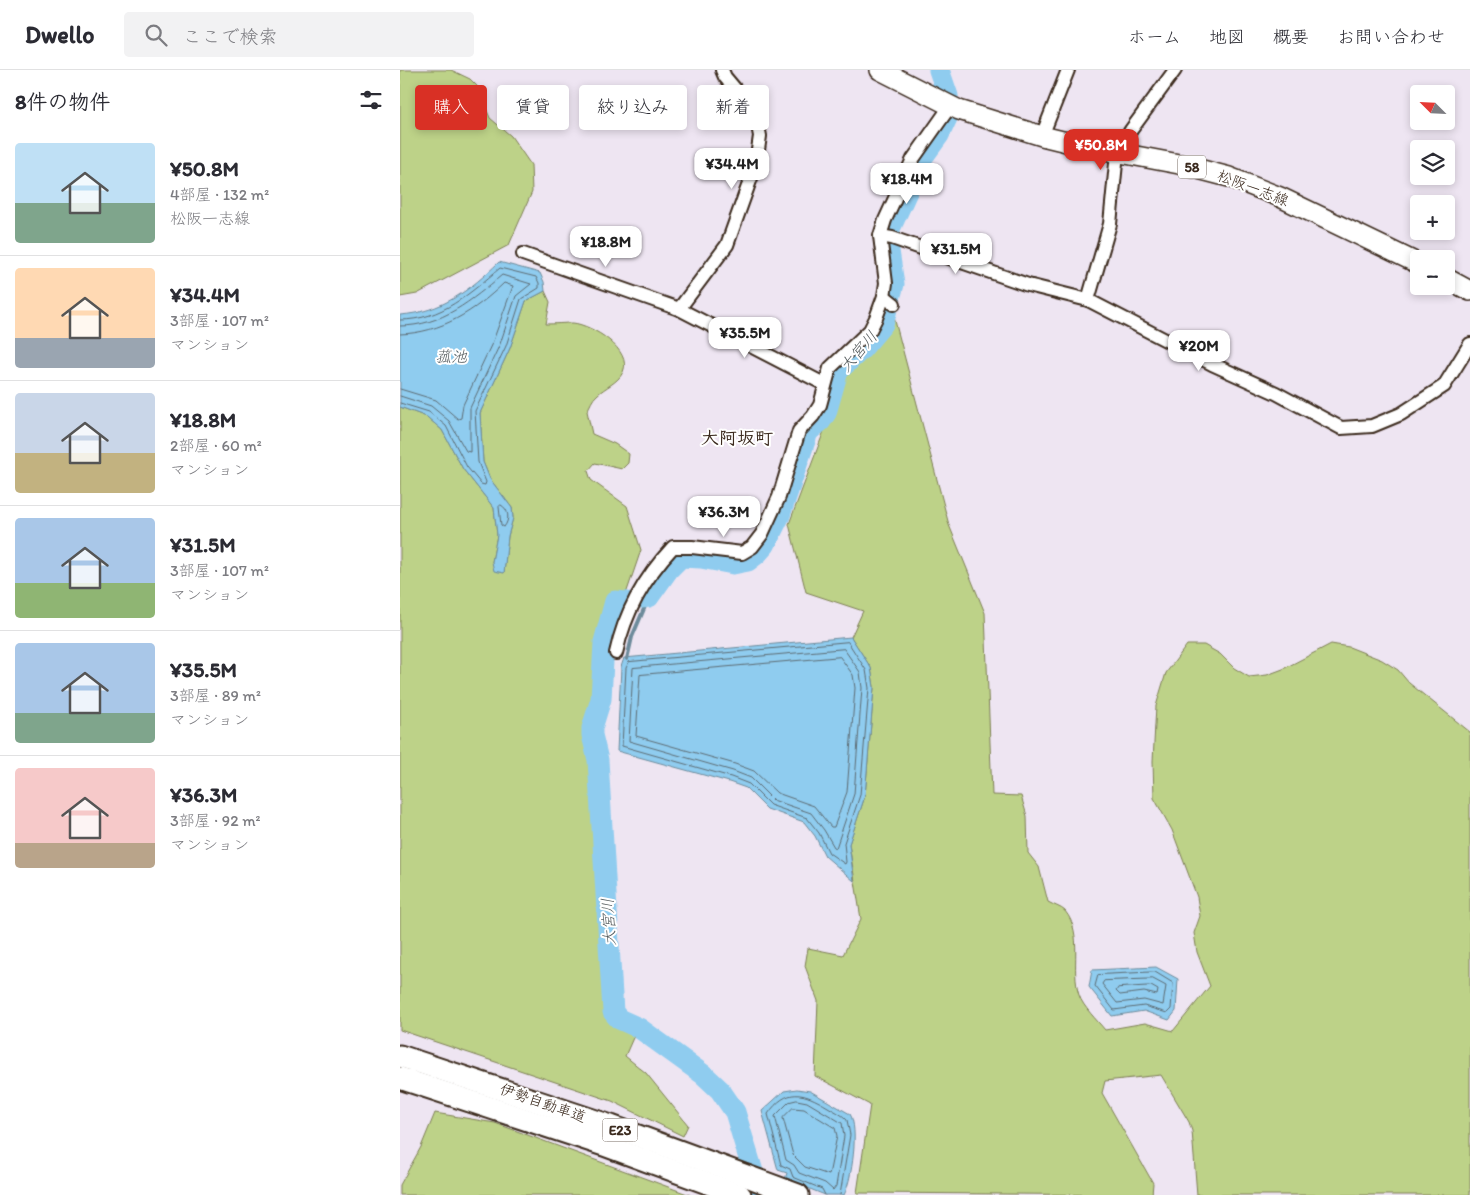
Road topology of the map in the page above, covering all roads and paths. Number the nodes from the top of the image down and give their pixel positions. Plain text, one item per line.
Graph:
1 (722, 70) edge
2 (880, 70) edge
3 (1068, 70) edge
4 (1175, 70) edge
5 (947, 107) junction
6 (1042, 136) junction
7 (1117, 153) junction
8 (885, 237) junction
9 (523, 254) dead end
10 (1410, 260) edge
11 (1455, 283) edge
12 (1470, 291) edge
13 (1088, 300) junction
14 (679, 308) junction
15 (1470, 344) edge
16 (824, 384) junction
17 (616, 653) dead end
18 (400, 1056) edge
19 (400, 1078) edge
20 (517, 1105) junction
21 (715, 1175) junction
22 (740, 1195) edge
23 (798, 1195) edge

1 - 14 street
2 - 5 main road, 松阪一志線 / 58
3 - 6 street
4 - 7 street
5 - 6 main road, 松阪一志線 / 58
5 - 8 street
6 - 7 main road, 松阪一志線 / 58
7 - 10 main road, 松阪一志線 / 58
7 - 13 street
8 - 13 street
8 - 16 street
9 - 14 street
11 - 12 main road
13 - 15 street
14 - 16 street
16 - 17 street
18 - 20 highway, 伊勢自動車道 / E23
19 - 20 highway, 伊勢自動車道 / E23
20 - 21 highway, 伊勢自動車道 / E23
21 - 22 highway, 伊勢自動車道 / E23
21 - 23 highway, 伊勢自動車道 / E23

